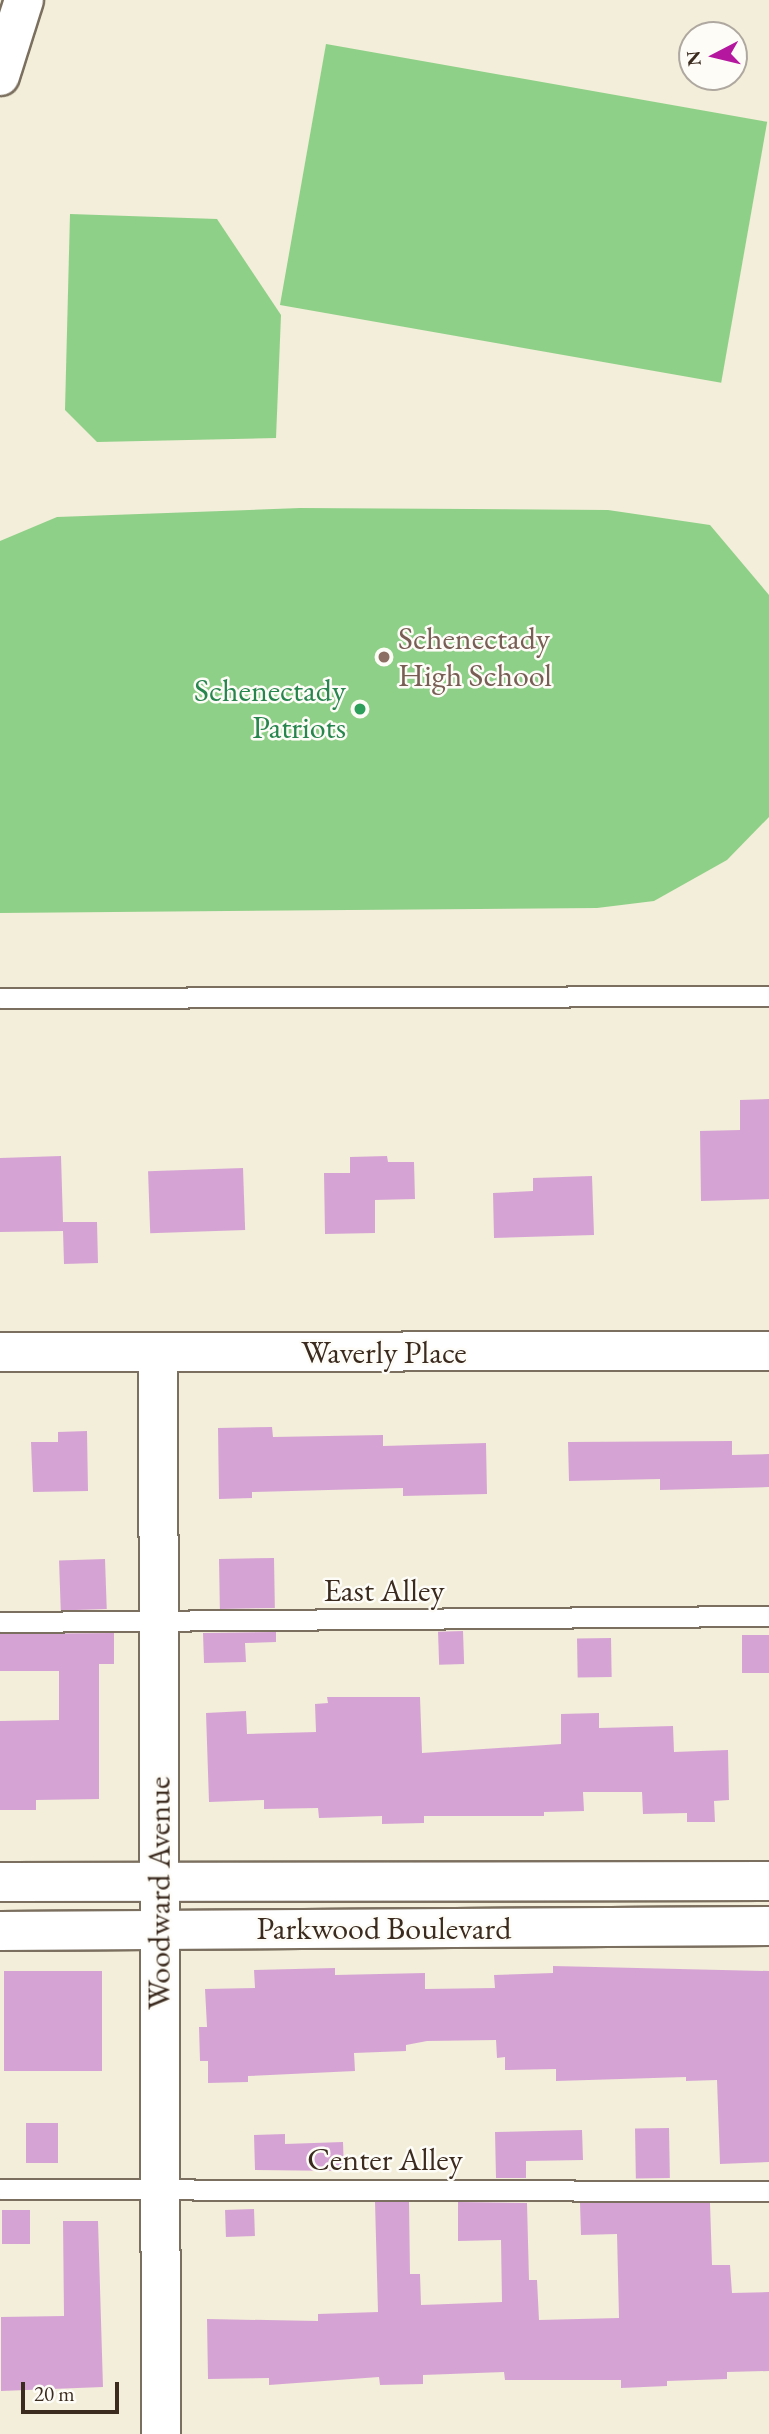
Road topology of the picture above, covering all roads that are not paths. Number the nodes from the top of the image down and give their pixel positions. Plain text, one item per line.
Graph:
1 (24, 0) edge
2 (0, 76) edge
3 (769, 996) edge
4 (0, 998) edge
5 (769, 1351) edge
6 (0, 1352) edge
7 (158, 1352) junction
8 (769, 1616) edge
9 (159, 1621) junction
10 (0, 1622) edge
11 (569, 1881) junction
12 (769, 1881) edge
13 (0, 1882) edge
14 (159, 1882) junction
15 (769, 1926) edge
16 (571, 1927) junction
17 (160, 1929) junction
18 (0, 1931) edge
19 (160, 2188) junction
20 (0, 2189) edge
21 (769, 2191) edge
22 (161, 2434) edge

1 - 2 street
3 - 4 lane
5 - 7 street, Waverly Place
6 - 7 street, Waverly Place
7 - 9 street, Woodward Avenue
8 - 9 lane, East Alley
9 - 10 lane, East Alley
9 - 14 street, Woodward Avenue
11 - 12 street, Parkwood Boulevard
11 - 14 street, Parkwood Boulevard
11 - 16 lane
13 - 14 street, Parkwood Boulevard
14 - 17 street, Woodward Avenue
15 - 16 street, Parkwood Boulevard
16 - 17 street, Parkwood Boulevard
17 - 18 street, Parkwood Boulevard
17 - 19 street, Woodward Avenue
19 - 20 lane, Center Alley
19 - 21 lane, Center Alley
19 - 22 street, Woodward Avenue

